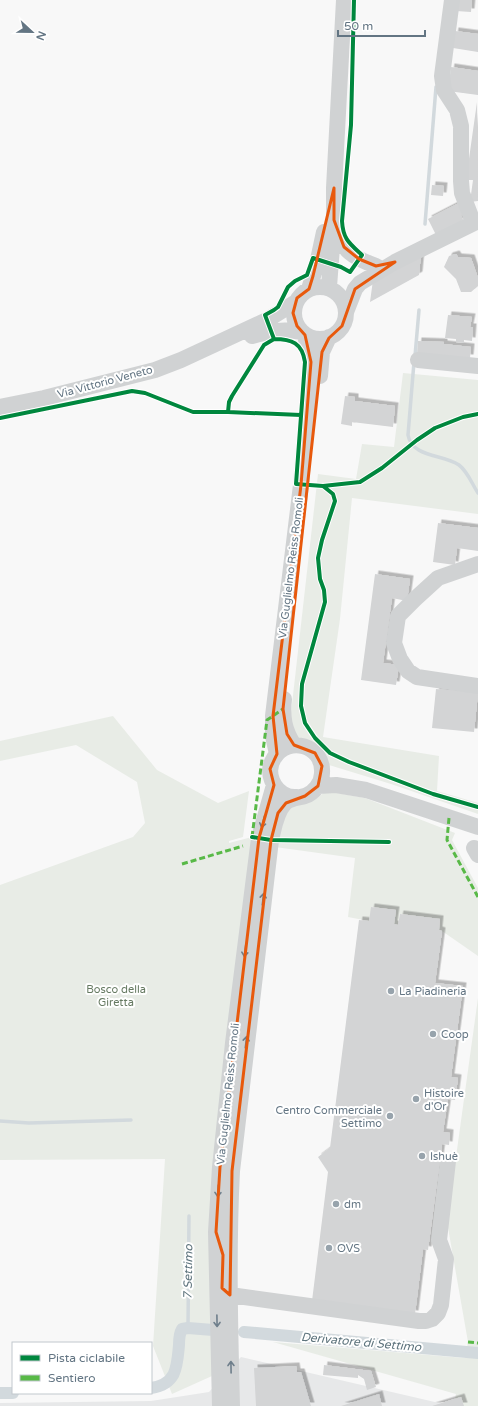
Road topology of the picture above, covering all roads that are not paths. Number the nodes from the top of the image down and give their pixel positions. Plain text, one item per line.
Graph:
1 (344, 0) edge
2 (452, 0) edge
3 (334, 188) junction
4 (334, 220) junction
5 (476, 222) edge
6 (395, 262) junction
7 (376, 266) junction
8 (331, 288) junction
9 (309, 289) junction
10 (296, 302) junction
11 (346, 312) junction
12 (304, 334) junction
13 (329, 337) junction
14 (208, 349) junction
15 (418, 360) dead end
16 (478, 366) edge
17 (0, 407) edge
18 (478, 564) edge
19 (478, 686) edge
20 (294, 745) junction
21 (277, 754) junction
22 (322, 766) junction
23 (274, 785) junction
24 (318, 786) junction
25 (297, 798) junction
26 (478, 818) edge
27 (478, 827) edge
28 (233, 1043) junction
29 (448, 1161) dead end
30 (232, 1171) junction
31 (216, 1232) junction
32 (230, 1295) junction
33 (220, 1406) edge
34 (232, 1406) edge

1 - 3 street
2 - 5 street
3 - 4 street
3 - 9 street
4 - 7 street
4 - 8 street
5 - 6 street
6 - 7 street
6 - 11 street
7 - 8 street
8 - 9 street
8 - 11 street
9 - 10 street
10 - 12 street
10 - 14 street
11 - 13 street
12 - 13 street
12 - 14 street
12 - 21 street, Via Guglielmo Reiss Romoli
13 - 20 street, Via Guglielmo Reiss Romoli
14 - 17 street, Via Vittorio Veneto
15 - 16 street
18 - 19 street
20 - 21 street
20 - 22 street
21 - 23 street
22 - 24 street
22 - 26 street
23 - 25 street
23 -> 28 street, Via Guglielmo Reiss Romoli
24 - 25 street
24 - 27 street
30 -> 25 street, Via Guglielmo Reiss Romoli
28 - 30 street
28 -> 31 street, Via Guglielmo Reiss Romoli
29 - 32 street
30 - 32 street, Via Guglielmo Reiss Romoli
31 - 32 street
31 -> 33 street, Via Guglielmo Reiss Romoli
34 -> 32 street, Via Guglielmo Reiss Romoli

